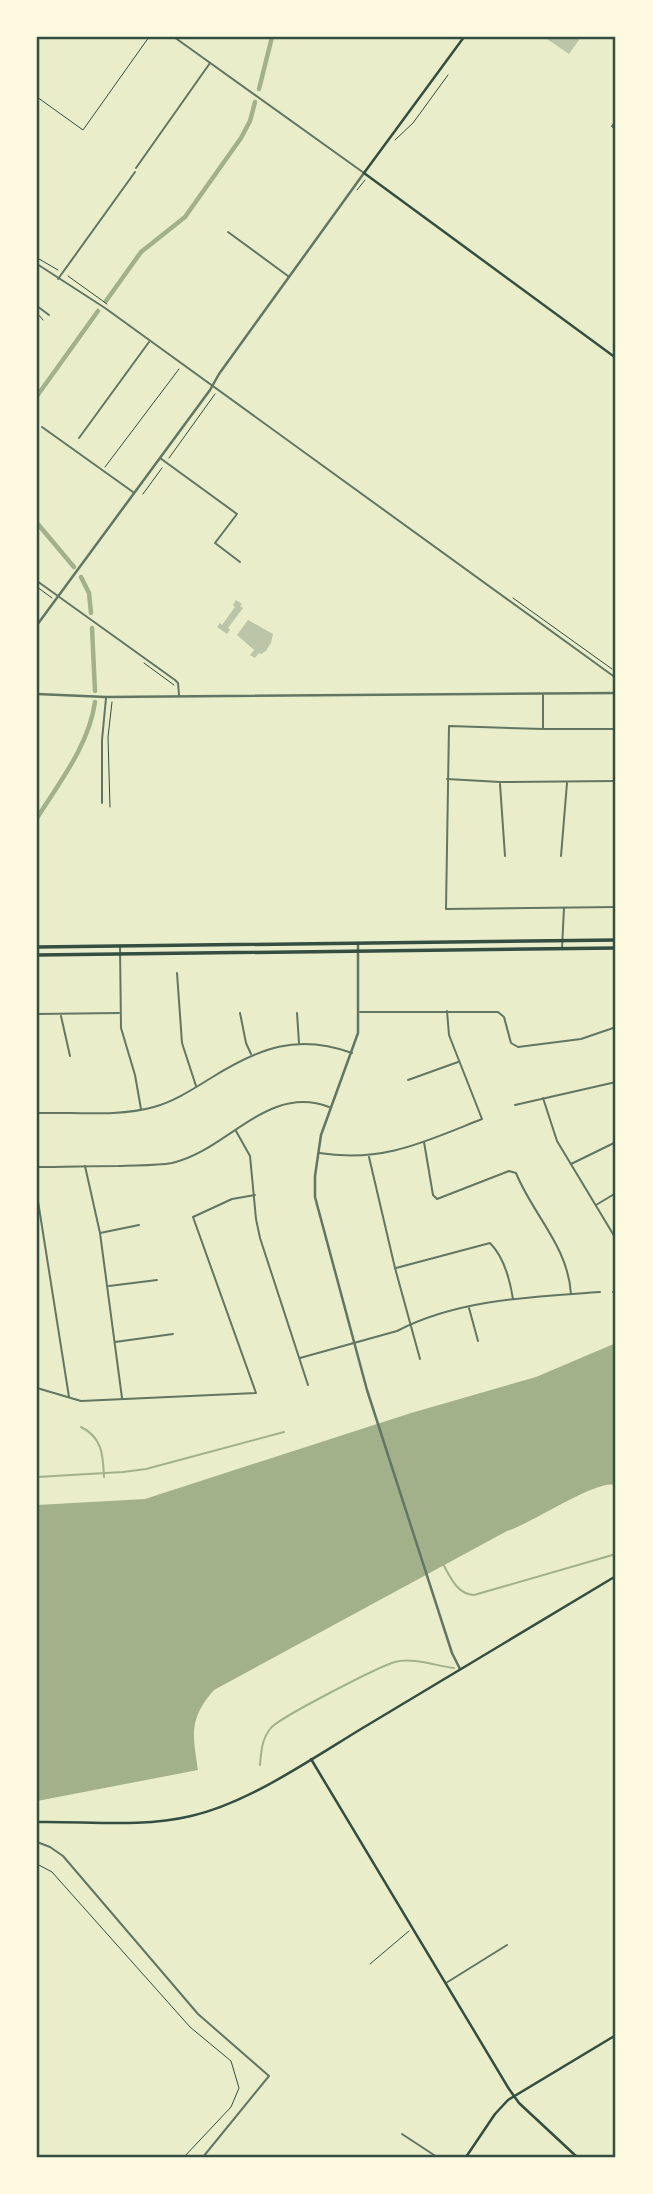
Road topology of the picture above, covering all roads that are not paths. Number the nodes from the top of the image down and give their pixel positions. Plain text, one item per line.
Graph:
1 (174, 37) edge
2 (464, 37) edge
3 (211, 62) junction
4 (616, 121) edge
5 (616, 130) edge
6 (136, 168) dead end
7 (135, 172) dead end
8 (364, 173) junction
9 (228, 232) dead end
10 (37, 263) edge
11 (289, 276) junction
12 (58, 279) junction
13 (37, 306) edge
14 (49, 315) dead end
15 (150, 341) junction
16 (616, 358) edge
17 (212, 386) junction
18 (42, 427) dead end
19 (79, 438) dead end
20 (160, 458) junction
21 (134, 492) junction
22 (240, 562) dead end
23 (37, 581) edge
24 (59, 596) junction
25 (37, 625) edge
26 (616, 678) edge
27 (616, 693) edge
28 (37, 694) edge
29 (543, 694) junction
30 (179, 696) junction
31 (106, 697) junction
32 (542, 729) junction
33 (616, 729) edge
34 (447, 779) junction
35 (616, 781) edge
36 (500, 782) junction
37 (567, 782) junction
38 (102, 803) dead end
39 (505, 856) dead end
40 (561, 856) dead end
41 (564, 906) junction
42 (616, 906) edge
43 (564, 940) junction
44 (616, 940) edge
45 (358, 943) junction
46 (120, 946) junction
47 (37, 947) edge
48 (616, 948) edge
49 (562, 949) junction
50 (359, 951) junction
51 (120, 954) junction
52 (37, 955) edge
53 (177, 973) dead end
54 (447, 1011) junction
55 (120, 1013) junction
56 (240, 1013) dead end
57 (297, 1013) dead end
58 (360, 1013) junction
59 (37, 1014) edge
60 (61, 1014) junction
61 (616, 1027) edge
62 (299, 1044) junction
63 (352, 1053) junction
64 (251, 1055) junction
65 (70, 1056) dead end
66 (459, 1062) junction
67 (408, 1080) dead end
68 (616, 1082) edge
69 (197, 1087) junction
70 (543, 1098) junction
71 (515, 1105) dead end
72 (329, 1107) junction
73 (141, 1110) junction
74 (37, 1113) edge
75 (236, 1130) junction
76 (424, 1142) junction
77 (616, 1142) edge
78 (318, 1153) junction
79 (369, 1156) junction
80 (571, 1164) junction
81 (85, 1166) junction
82 (37, 1167) edge
83 (616, 1193) edge
84 (37, 1195) edge
85 (255, 1195) junction
86 (596, 1205) junction
87 (139, 1225) dead end
88 (100, 1233) junction
89 (616, 1239) edge
90 (395, 1268) junction
91 (157, 1280) dead end
92 (108, 1286) junction
93 (600, 1292) dead end
94 (571, 1294) junction
95 (513, 1299) junction
96 (468, 1307) junction
97 (410, 1324) junction
98 (173, 1334) dead end
99 (478, 1341) dead end
100 (115, 1342) junction
101 (354, 1343) junction
102 (300, 1357) junction
103 (420, 1359) dead end
104 (308, 1385) dead end
105 (37, 1388) edge
106 (69, 1398) junction
107 (122, 1399) junction
108 (616, 1576) edge
109 (460, 1669) junction
110 (312, 1759) junction
111 (37, 1822) edge
112 (37, 1842) edge
113 (507, 1945) dead end
114 (446, 1983) junction
115 (616, 2035) edge
116 (514, 2096) junction
117 (402, 2134) dead end
118 (203, 2157) edge
119 (437, 2157) edge
120 (467, 2157) edge
121 (578, 2157) edge

1 - 3 street
2 - 8 main road
3 - 6 street
3 - 8 street
4 - 5 street
7 - 12 street
8 - 11 street
8 - 16 main road
9 - 11 street
10 - 12 street
11 - 17 street
12 - 15 street
13 - 14 street
15 - 17 street
15 - 19 street
17 - 20 street
17 - 26 street
18 - 21 street
20 - 21 street
20 - 22 street
21 - 24 street
23 - 24 street
24 - 25 street
24 - 30 street
27 - 29 street
28 - 31 street
29 - 30 street
29 - 32 street
30 - 31 street
31 - 38 street
32 - 33 street
32 - 34 street
34 - 36 street
34 - 41 street
35 - 37 street
36 - 37 street
36 - 39 street
37 - 40 street
41 - 42 street
41 - 43 street
43 - 44 main road
43 - 45 main road
43 - 49 street
45 - 46 main road
45 - 50 street
46 - 47 main road
46 - 51 street
48 - 49 main road
49 - 50 main road
50 - 51 main road
50 - 58 street
51 - 52 main road
51 - 55 street
53 - 69 street
54 - 58 street
54 - 61 street
54 - 66 street
55 - 60 street
55 - 73 street
56 - 64 street
57 - 62 street
58 - 63 street
59 - 60 street
60 - 65 street
62 - 63 street
62 - 64 street
63 - 72 street
64 - 69 street
66 - 67 street
66 - 76 street
68 - 70 street
69 - 73 street
70 - 71 street
70 - 80 street
72 - 75 street
72 - 78 street
73 - 74 street
75 - 81 street
75 - 85 street
76 - 79 street
76 - 94 street
77 - 80 street
78 - 79 street
78 - 101 street
79 - 90 street
80 - 86 street
81 - 82 street
81 - 88 street
83 - 86 street
84 - 106 street
85 - 102 street
85 - 107 street
86 - 89 street
87 - 88 street
88 - 92 street
90 - 95 street
90 - 97 street
91 - 92 street
92 - 100 street
93 - 94 street
94 - 95 street
95 - 96 street
96 - 97 street
96 - 99 street
97 - 101 street
97 - 103 street
98 - 100 street
100 - 107 street
101 - 102 street
101 - 109 street
102 - 104 street
105 - 106 street
106 - 107 street
108 - 109 main road
109 - 110 main road
110 - 111 main road
110 - 114 main road
112 - 118 street
113 - 114 street
114 - 116 main road
115 - 116 main road
116 - 120 main road
116 - 121 main road
117 - 119 street

